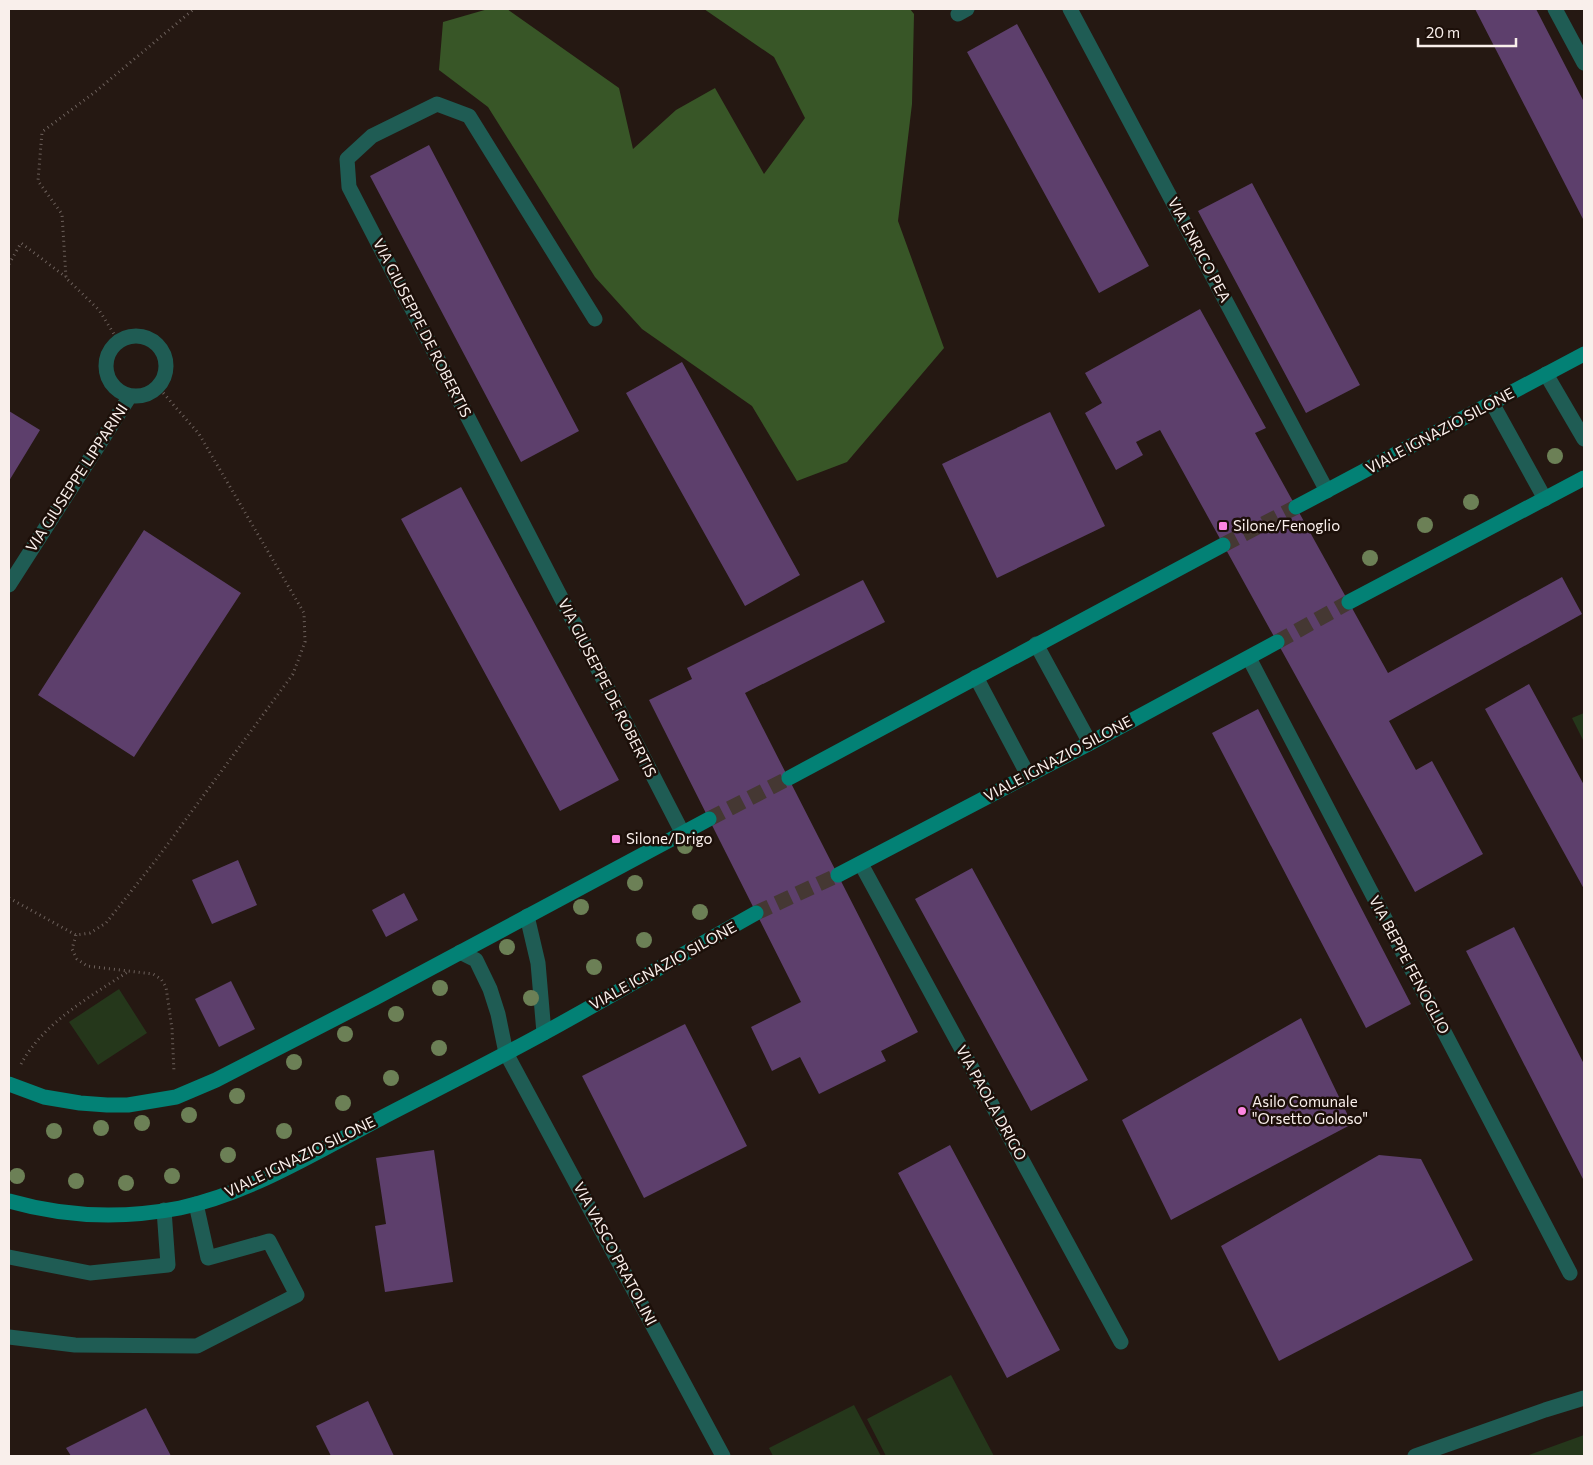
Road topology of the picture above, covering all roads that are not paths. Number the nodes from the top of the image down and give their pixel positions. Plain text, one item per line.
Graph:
1 (1070, 9) edge
2 (1555, 9) edge
3 (1584, 63) edge
4 (595, 320) dead end
5 (1584, 354) edge
6 (1546, 374) junction
7 (130, 396) junction
8 (1492, 403) junction
9 (1584, 439) edge
10 (1584, 478) edge
11 (1327, 491) junction
12 (1545, 499) junction
13 (1296, 507) tunnel mouth
14 (1223, 545) tunnel mouth
15 (9, 585) edge
16 (1349, 602) tunnel mouth
17 (1277, 642) tunnel mouth
18 (1036, 644) junction
19 (1248, 658) junction
20 (976, 678) junction
21 (1090, 742) junction
22 (1028, 775) junction
23 (789, 778) tunnel mouth
24 (709, 819) tunnel mouth
25 (682, 832) junction
26 (861, 864) junction
27 (838, 875) tunnel mouth
28 (756, 913) tunnel mouth
29 (527, 916) junction
30 (460, 952) junction
31 (544, 1033) junction
32 (506, 1053) junction
33 (9, 1085) edge
34 (9, 1201) edge
35 (196, 1204) junction
36 (164, 1210) junction
37 (9, 1257) edge
38 (1570, 1273) dead end
39 (9, 1337) edge
40 (1121, 1342) dead end
41 (1584, 1398) edge
42 (723, 1456) edge
43 (1415, 1456) edge

1 - 11 street, VIA ENRICO PEA
2 - 3 street
4 - 25 street, VIA GIUSEPPE DE ROBERTIS
5 - 6 street, VIALE IGNAZIO SILONE
6 - 8 street, VIALE IGNAZIO SILONE
6 - 9 street
7 - 7 street, VIA GIUSEPPE LIPPARINI
7 - 15 street, VIA GIUSEPPE LIPPARINI
8 - 11 street, VIALE IGNAZIO SILONE
8 - 12 street
10 - 12 street
11 - 13 street, VIALE IGNAZIO SILONE
12 - 16 street
14 - 18 street
17 - 19 street, VIALE IGNAZIO SILONE
18 - 20 street
18 - 21 street
19 - 21 street, VIALE IGNAZIO SILONE
19 - 38 street, VIA BEPPE FENOGLIO
20 - 22 street
20 - 23 street
21 - 22 street, VIALE IGNAZIO SILONE
22 - 26 street, VIALE IGNAZIO SILONE
24 - 25 street
25 - 29 street
26 - 27 street, VIALE IGNAZIO SILONE
26 - 40 street, VIA PAOLA DRIGO
28 - 31 street, VIALE IGNAZIO SILONE
29 - 30 street
29 - 31 street
30 - 32 street, VIA VASCO PRATOLINI
30 - 33 street
31 - 32 street, VIALE IGNAZIO SILONE
32 - 35 street, VIALE IGNAZIO SILONE
32 - 42 street, VIA VASCO PRATOLINI
34 - 36 street, VIALE IGNAZIO SILONE
35 - 36 street, VIALE IGNAZIO SILONE
35 - 39 street
36 - 37 street
41 - 43 street

